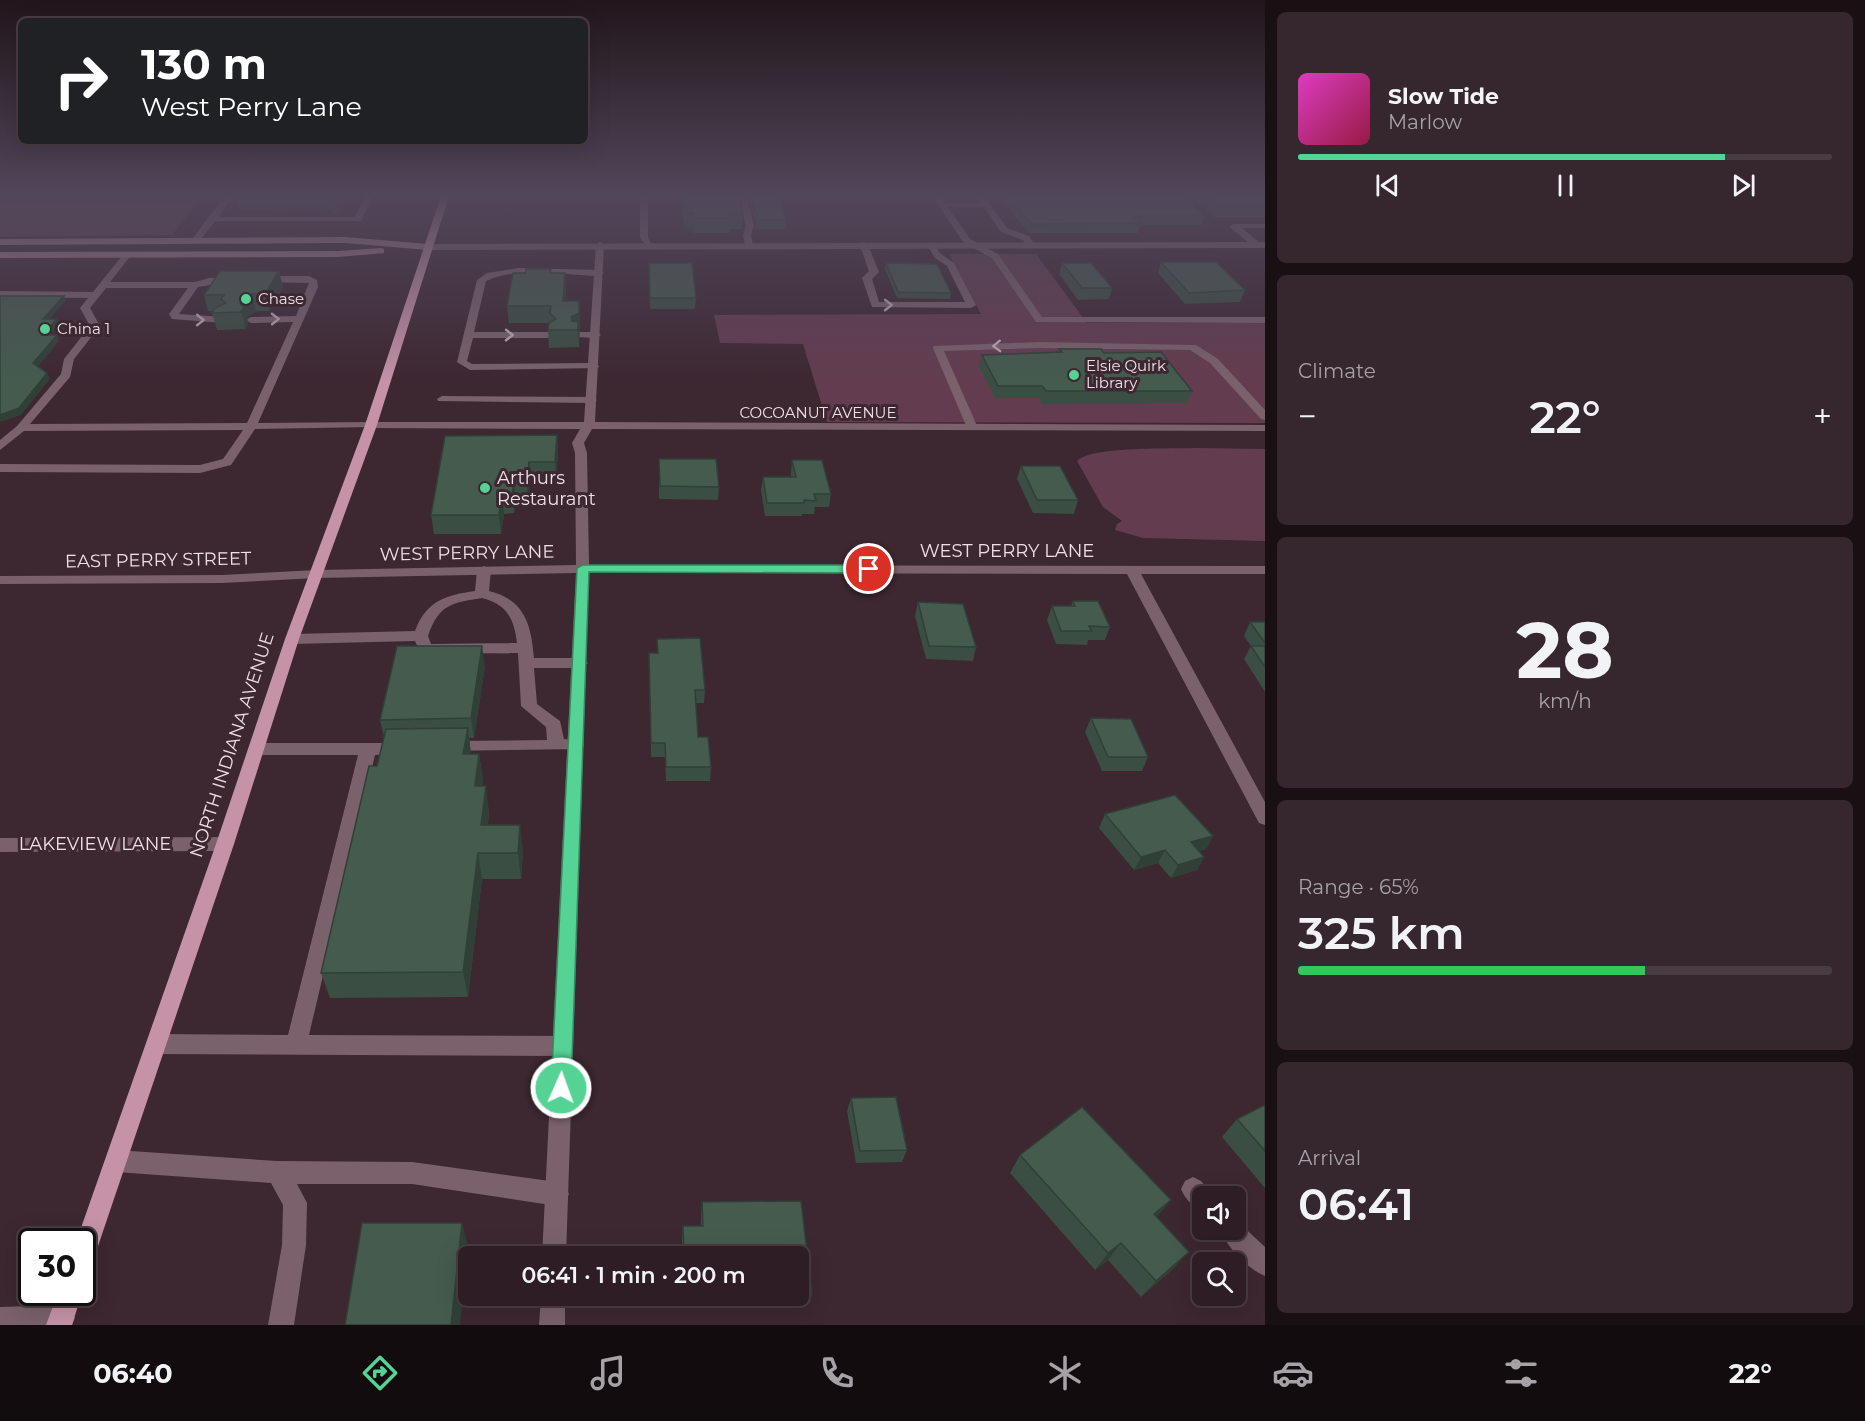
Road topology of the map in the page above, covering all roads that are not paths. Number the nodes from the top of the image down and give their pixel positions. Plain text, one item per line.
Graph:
1 (125, 258) edge
2 (425, 258) edge
3 (600, 258) edge
4 (869, 258) edge
5 (941, 258) edge
6 (995, 258) edge
7 (599, 273) junction
8 (242, 279) edge
9 (254, 279) edge
10 (104, 285) junction
11 (195, 285) junction
12 (0, 294) edge
13 (95, 295) junction
14 (299, 319) junction
15 (223, 320) edge
16 (251, 320) dead end
17 (1265, 320) edge
18 (1047, 333) junction
19 (596, 334) junction
20 (468, 335) junction
21 (550, 335) edge
22 (579, 335) edge
23 (594, 366) junction
24 (442, 399) dead end
25 (592, 400) junction
26 (1265, 417) edge
27 (371, 425) junction
28 (250, 426) junction
29 (21, 428) junction
30 (585, 428) junction
31 (972, 428) junction
32 (1265, 428) edge
33 (0, 446) edge
34 (0, 468) edge
35 (583, 568) junction
36 (484, 570) junction
37 (1132, 570) junction
38 (1265, 570) edge
39 (317, 574) junction
40 (0, 580) edge
41 (482, 594) junction
42 (421, 636) junction
43 (292, 639) junction
44 (526, 656) junction
45 (580, 663) junction
46 (556, 745) junction
47 (576, 745) junction
48 (438, 747) edge
49 (415, 748) edge
50 (257, 749) junction
51 (368, 749) junction
52 (1265, 818) edge
53 (225, 844) junction
54 (0, 845) edge
55 (156, 1044) junction
56 (296, 1045) junction
57 (563, 1046) junction
58 (116, 1161) junction
59 (277, 1172) junction
60 (557, 1194) junction
61 (93, 1228) edge
62 (1242, 1240) edge
63 (555, 1246) edge
64 (1265, 1264) edge
65 (66, 1306) edge
66 (553, 1306) edge
67 (0, 1320) edge
68 (61, 1321) edge
69 (281, 1325) edge
70 (552, 1325) edge

1 - 10 street
2 - 27 main road, NORTH INDIANA AVENUE
3 - 7 street
4 -> 5 street
6 - 18 street
7 - 19 street
7 - 20 street
8 - 11 street
9 - 14 street
10 - 11 street
10 - 13 street
11 -> 15 street
12 - 13 street
13 - 29 street
16 -> 14 street
14 - 28 street
17 - 18 street
18 - 26 street
18 -> 31 street
19 - 22 street
19 - 23 street
20 -> 21 street
20 - 23 street
23 - 25 street
24 - 25 street
25 - 30 street
27 - 28 street, COCOANUT AVENUE
27 - 30 street, COCOANUT AVENUE
27 - 39 main road, NORTH INDIANA AVENUE
28 - 29 street, COCOANUT AVENUE
28 - 34 street
29 - 33 street
30 - 31 street, COCOANUT AVENUE
30 - 35 street
31 - 32 street, COCOANUT AVENUE
35 - 36 street, WEST PERRY LANE
35 - 37 street, WEST PERRY LANE
35 - 45 street
36 - 39 street, WEST PERRY LANE
36 - 41 street
37 - 38 street, WEST PERRY LANE
37 - 52 street
39 - 40 street, EAST PERRY STREET
39 - 43 main road, NORTH INDIANA AVENUE
41 - 42 street
41 - 44 street
42 - 43 street
42 - 44 street
43 - 50 main road, NORTH INDIANA AVENUE
44 - 45 street
44 - 46 street
45 - 47 street
46 - 47 street
46 - 48 street
47 - 57 street
49 - 51 street
50 - 51 street
50 - 53 main road, NORTH INDIANA AVENUE
51 - 56 street
53 - 54 street, LAKEVIEW LANE
53 - 55 main road, NORTH INDIANA AVENUE
55 - 56 street
55 - 58 main road, NORTH INDIANA AVENUE
56 - 57 street
57 - 60 street
58 - 59 street
58 - 61 main road, NORTH INDIANA AVENUE
59 - 60 street
59 - 69 street
60 - 63 street
62 - 64 street
65 - 68 main road
66 - 70 street
67 - 68 street

